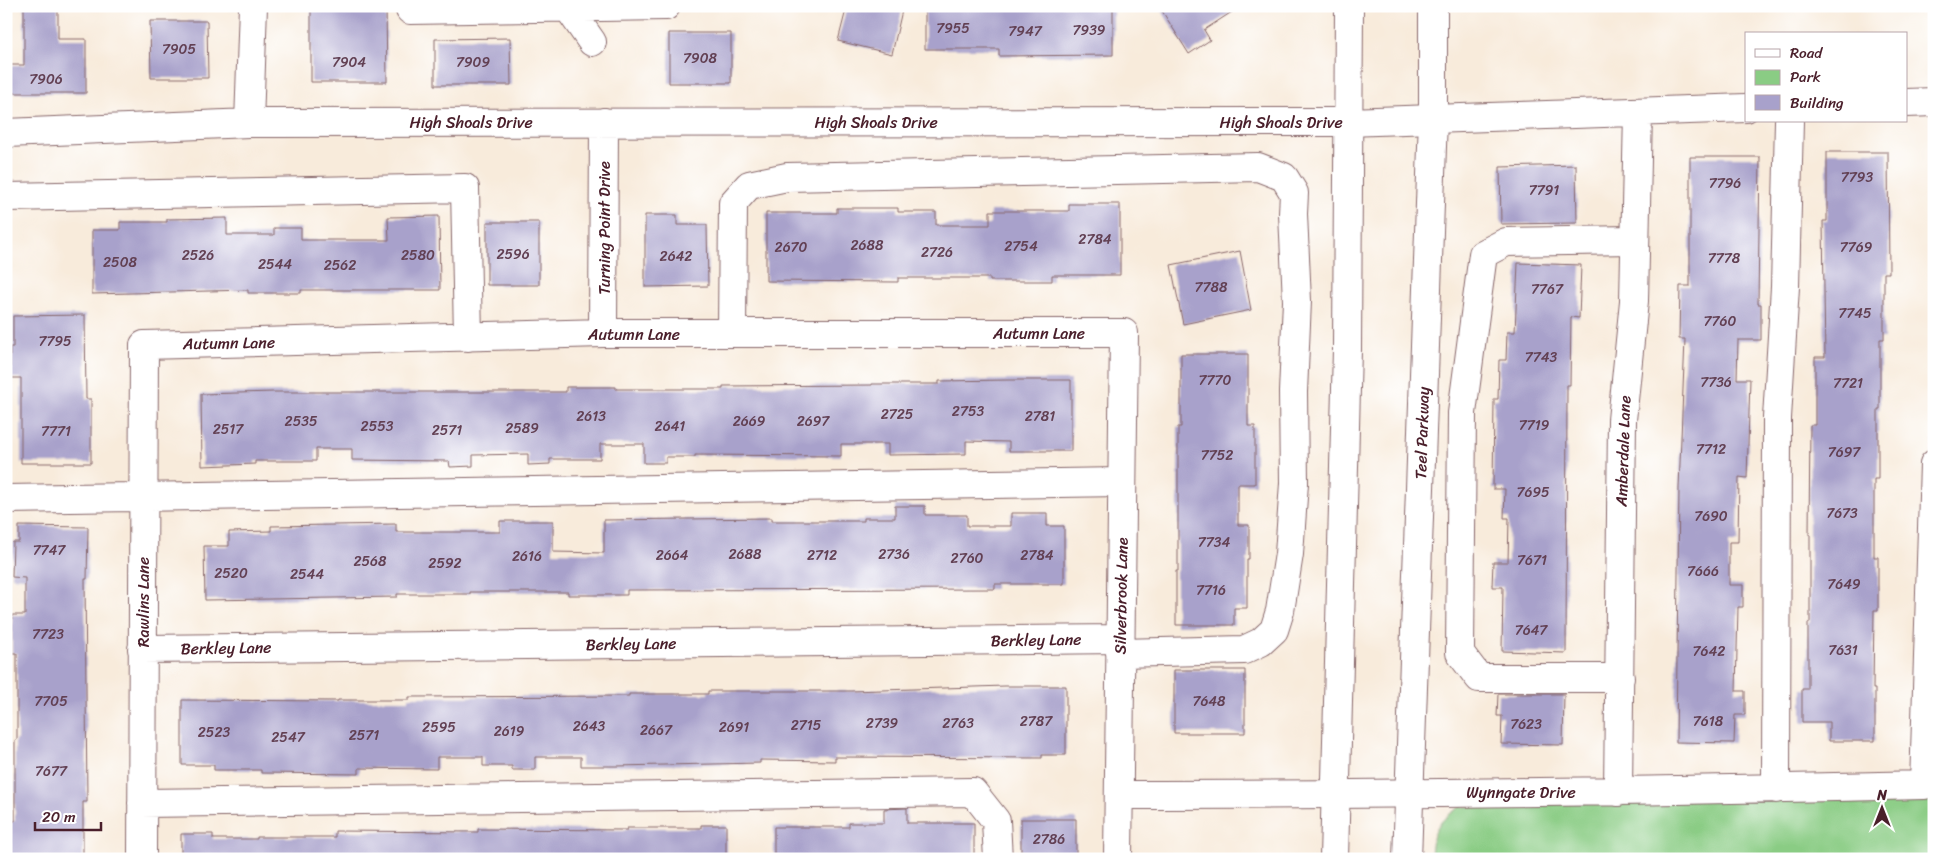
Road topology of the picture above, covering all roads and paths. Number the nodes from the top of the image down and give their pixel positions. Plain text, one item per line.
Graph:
1 (253, 6) edge
2 (410, 6) edge
3 (666, 6) edge
4 (1349, 6) edge
5 (1433, 6) edge
6 (569, 8) edge
7 (592, 42) dead end
8 (1934, 102) edge
9 (1908, 103) edge
10 (1745, 108) edge
11 (1638, 112) junction
12 (1432, 118) junction
13 (604, 122) junction
14 (1348, 122) junction
15 (1789, 122) edge
16 (249, 123) junction
17 (6, 133) edge
18 (6, 197) edge
19 (1635, 240) junction
20 (603, 333) junction
21 (732, 333) junction
22 (1124, 333) joint
23 (468, 337) junction
24 (144, 345) joint
25 (1934, 464) edge
26 (1122, 482) junction
27 (143, 498) junction
28 (6, 499) edge
29 (1931, 624) edge
30 (1120, 646) junction
31 (142, 649) junction
32 (1620, 678) junction
33 (1776, 789) junction
34 (1618, 792) junction
35 (1410, 793) junction
36 (1119, 795) junction
37 (1335, 795) junction
38 (142, 803) junction
39 (142, 859) edge
40 (998, 859) edge
41 (1118, 859) edge
42 (1334, 859) edge
43 (1407, 859) edge

1 - 16 street
2 - 6 street
3 - 6 street
4 - 14 street
5 - 12 street, Teel Parkway
6 - 7 street
8 - 9 street
10 - 11 street, High Shoals Drive
11 - 12 street, High Shoals Drive
11 - 19 street, Amberdale Lane
12 - 14 street, High Shoals Drive
12 - 35 street, Teel Parkway
13 - 14 street, High Shoals Drive
13 - 16 street, High Shoals Drive
13 - 20 street, Turning Point Drive
14 - 37 street
15 - 33 street
16 - 17 street, High Shoals Drive
18 - 23 street
19 - 32 street, Amberdale Lane
19 - 32 street
20 - 21 street, Autumn Lane
20 - 23 street, Autumn Lane
21 - 22 street, Autumn Lane
21 - 30 street, Berkley Lane
22 - 26 street, Silverbrook Lane
23 - 24 street, Autumn Lane
24 - 27 street, Rawlins Lane
25 - 29 street
26 - 27 street
26 - 30 street, Silverbrook Lane
27 - 28 street
27 - 31 street, Rawlins Lane
29 - 33 street, Wynngate Drive
30 - 31 street, Berkley Lane
30 - 36 street, Silverbrook Lane
31 - 38 street, Rawlins Lane
32 - 34 street, Amberdale Lane
33 - 34 street, Wynngate Drive
34 - 35 street, Wynngate Drive
35 - 37 street, Wynngate Drive
35 - 43 street, Teel Parkway
36 - 37 street, Wynngate Drive
36 - 41 street, Silverbrook Lane
37 - 42 street
38 - 39 street, Rawlins Lane
38 - 40 street

